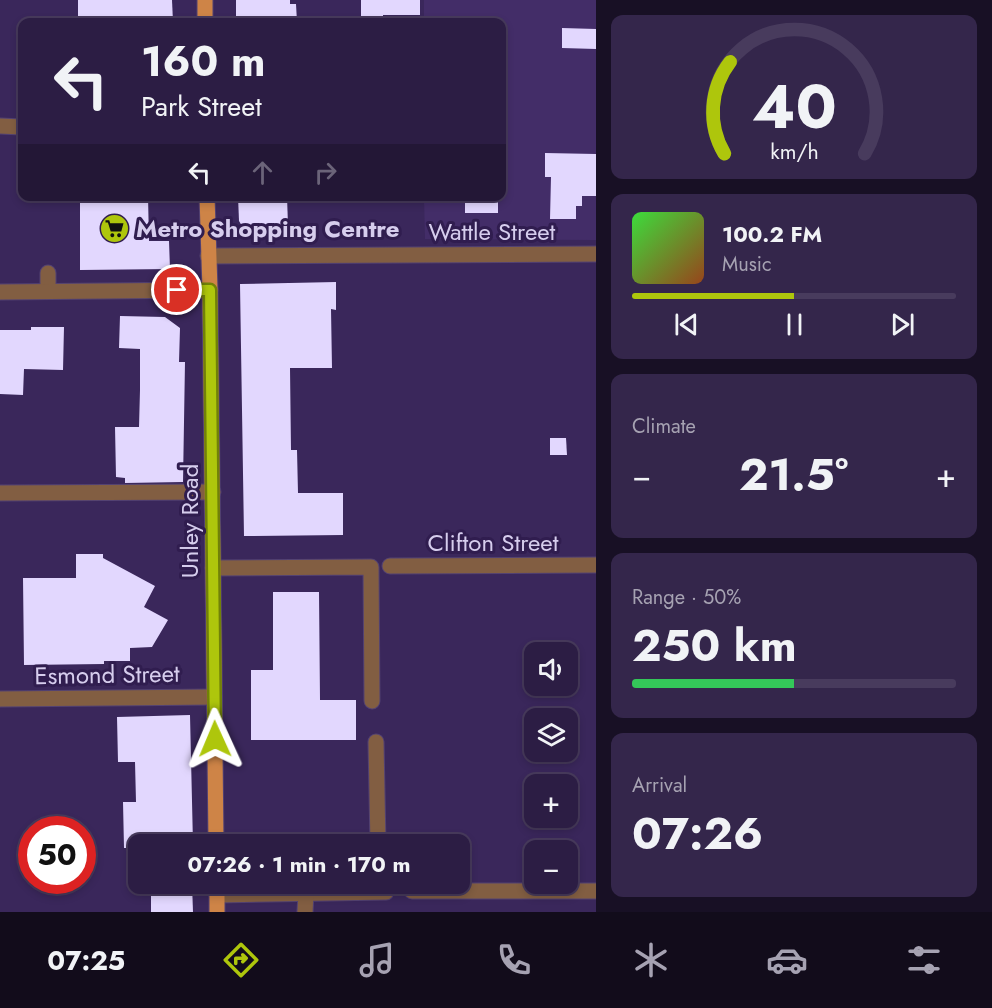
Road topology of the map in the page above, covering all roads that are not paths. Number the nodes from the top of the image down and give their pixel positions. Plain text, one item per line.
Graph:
1 (205, 0) edge
2 (205, 18) edge
3 (0, 126) edge
4 (18, 127) edge
5 (207, 201) edge
6 (596, 254) edge
7 (208, 256) junction
8 (48, 273) dead end
9 (210, 290) junction
10 (48, 291) junction
11 (0, 292) edge
12 (213, 492) junction
13 (0, 493) edge
14 (596, 565) edge
15 (390, 566) dead end
16 (213, 568) junction
17 (214, 696) junction
18 (0, 699) edge
19 (372, 701) dead end
20 (376, 742) dead end
21 (216, 834) edge
22 (378, 834) edge
23 (470, 891) edge
24 (596, 891) edge
25 (217, 894) edge
26 (306, 894) edge
27 (217, 912) edge
28 (305, 912) edge

1 - 2 main road
3 - 4 street
5 - 7 main road, Unley Road
6 - 7 street, Wattle Street
7 - 9 main road, Unley Road
8 - 10 street
9 - 10 street
9 - 12 main road, Unley Road
10 - 11 street
12 - 13 street
12 - 16 main road, Unley Road
14 - 15 street, Clifton Street
16 - 17 main road, Unley Road
16 - 19 street
17 - 18 street, Esmond Street
17 - 21 main road, Unley Road
20 - 22 street
23 - 24 street
25 - 27 main road
26 - 28 street

